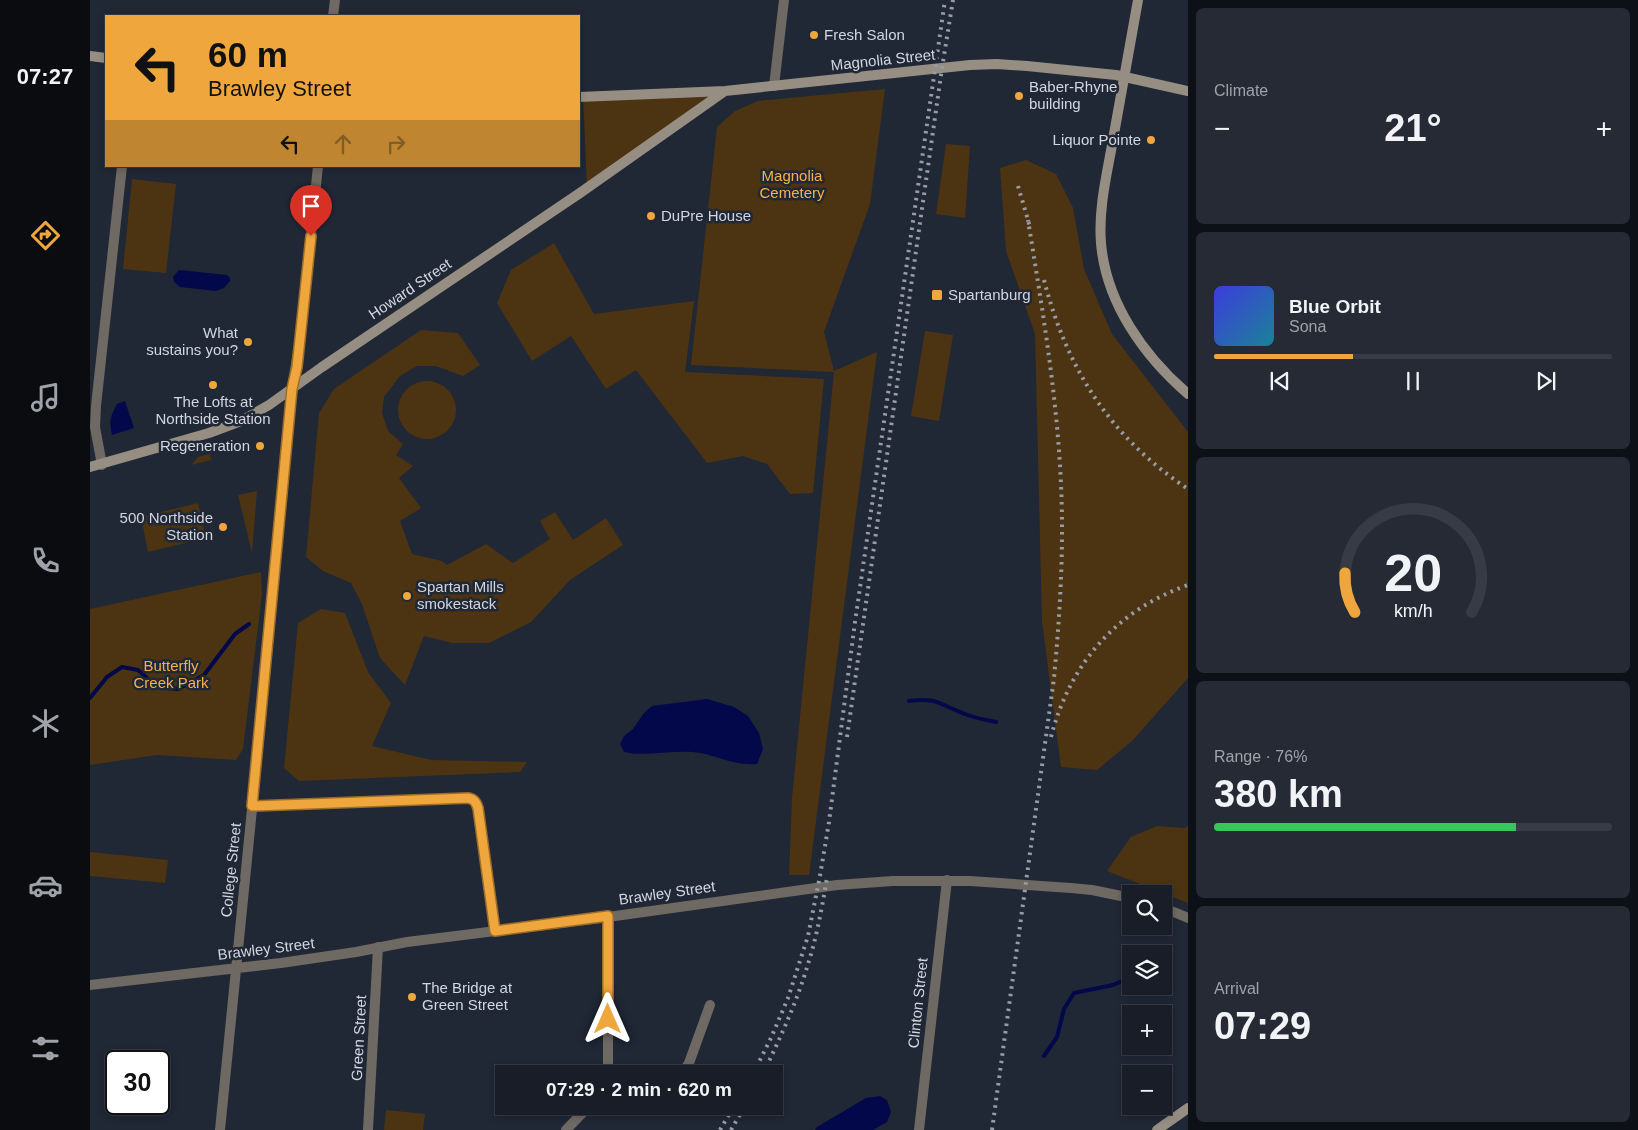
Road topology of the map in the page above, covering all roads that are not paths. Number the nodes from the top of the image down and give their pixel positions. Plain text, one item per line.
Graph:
1 (335, 0) edge
2 (784, 0) edge
3 (1138, 0) edge
4 (333, 15) edge
5 (90, 56) edge
6 (105, 58) edge
7 (1125, 77) junction
8 (774, 86) junction
9 (726, 91) junction
10 (1188, 91) edge
11 (580, 97) edge
12 (122, 167) edge
13 (318, 167) edge
14 (292, 389) junction
15 (1188, 394) edge
16 (102, 464) junction
17 (90, 467) edge
18 (252, 806) junction
19 (947, 880) junction
20 (1122, 896) edge
21 (1172, 911) edge
22 (608, 916) junction
23 (1188, 918) edge
24 (495, 931) junction
25 (378, 947) junction
26 (236, 968) junction
27 (90, 985) edge
28 (710, 1004) dead end
29 (608, 1065) edge
30 (688, 1065) edge
31 (1188, 1108) edge
32 (580, 1115) edge
33 (220, 1130) edge
34 (368, 1130) edge
35 (566, 1130) edge
36 (918, 1130) edge
37 (1157, 1130) edge

1 - 4 street
2 - 8 street
3 - 7 street
5 - 6 street
7 - 8 street, Magnolia Street
7 - 10 street, Magnolia Street
7 - 15 street
8 - 9 street, Magnolia Street
9 - 11 street, Magnolia Street
9 - 14 street, Howard Street
12 - 16 street
13 - 14 street, College Street
14 - 16 street, Howard Street
14 - 18 street, College Street
16 - 17 street, Howard Street
18 - 24 street
18 - 26 street, College Street
19 - 20 street, Brawley Street
19 - 22 street, Brawley Street
19 - 36 street, Clinton Street
21 - 23 street
22 - 24 street, Brawley Street
22 - 29 street
24 - 25 street, Brawley Street
25 - 26 street, Brawley Street
25 - 34 street, Green Street
26 - 27 street, Brawley Street
26 - 33 street, College Street
28 - 30 street
31 - 37 street
32 - 35 street

